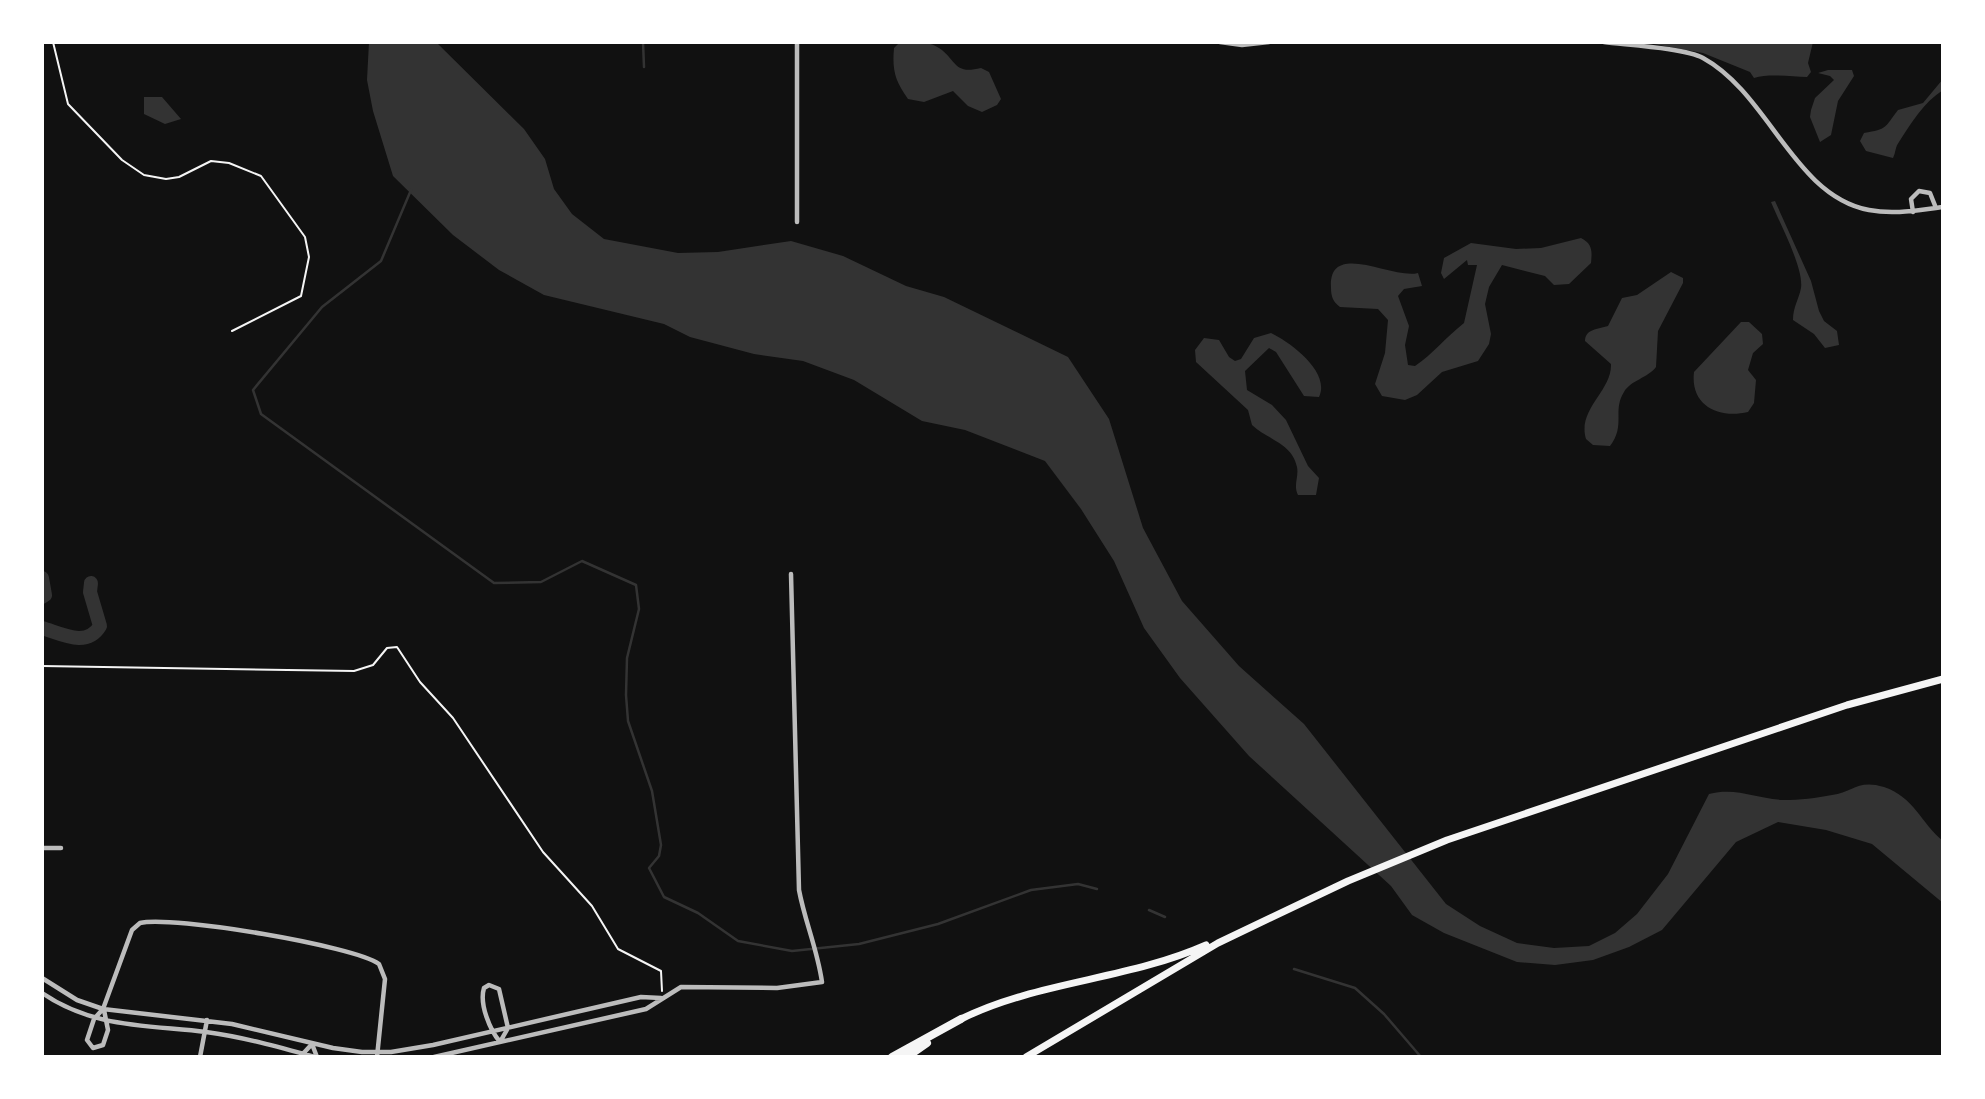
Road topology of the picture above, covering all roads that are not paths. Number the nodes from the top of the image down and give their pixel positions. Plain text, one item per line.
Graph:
1 (797, 42) edge
2 (1220, 42) edge
3 (1269, 42) edge
4 (1604, 42) edge
5 (1943, 207) edge
6 (1936, 208) junction
7 (1913, 212) junction
8 (797, 222) dead end
9 (791, 574) dead end
10 (1943, 679) edge
11 (42, 848) edge
12 (61, 848) dead end
13 (1274, 916) junction
14 (42, 978) edge
15 (42, 993) edge
16 (662, 998) junction
17 (103, 1009) junction
18 (94, 1019) junction
19 (961, 1019) junction
20 (207, 1020) junction
21 (108, 1023) junction
22 (508, 1028) junction
23 (491, 1031) junction
24 (205, 1032) junction
25 (500, 1042) junction
26 (312, 1044) junction
27 (301, 1055) edge
28 (377, 1055) edge
29 (200, 1057) edge
30 (316, 1057) edge
31 (434, 1057) edge
32 (892, 1057) edge
33 (907, 1057) edge
34 (1026, 1057) edge

1 - 8 street
2 - 3 street
4 - 7 street
5 - 6 street
6 - 7 street
6 - 7 street
9 - 16 street
10 - 13 main road
11 - 12 street
13 - 19 main road
13 - 34 main road
14 - 17 street
15 - 18 street
16 - 22 street
16 - 25 street
17 - 18 street
17 - 20 street
17 - 21 street
17 - 28 street
18 - 21 street
18 - 21 street
19 - 32 highway
19 - 33 highway
20 - 24 street
20 - 26 street
21 - 24 street
22 - 23 street
22 - 23 street
22 - 25 street
23 - 25 street
23 - 28 street
24 - 27 street
24 - 29 street
25 - 31 street
26 - 27 street
26 - 28 street
26 - 30 street
27 - 30 street

